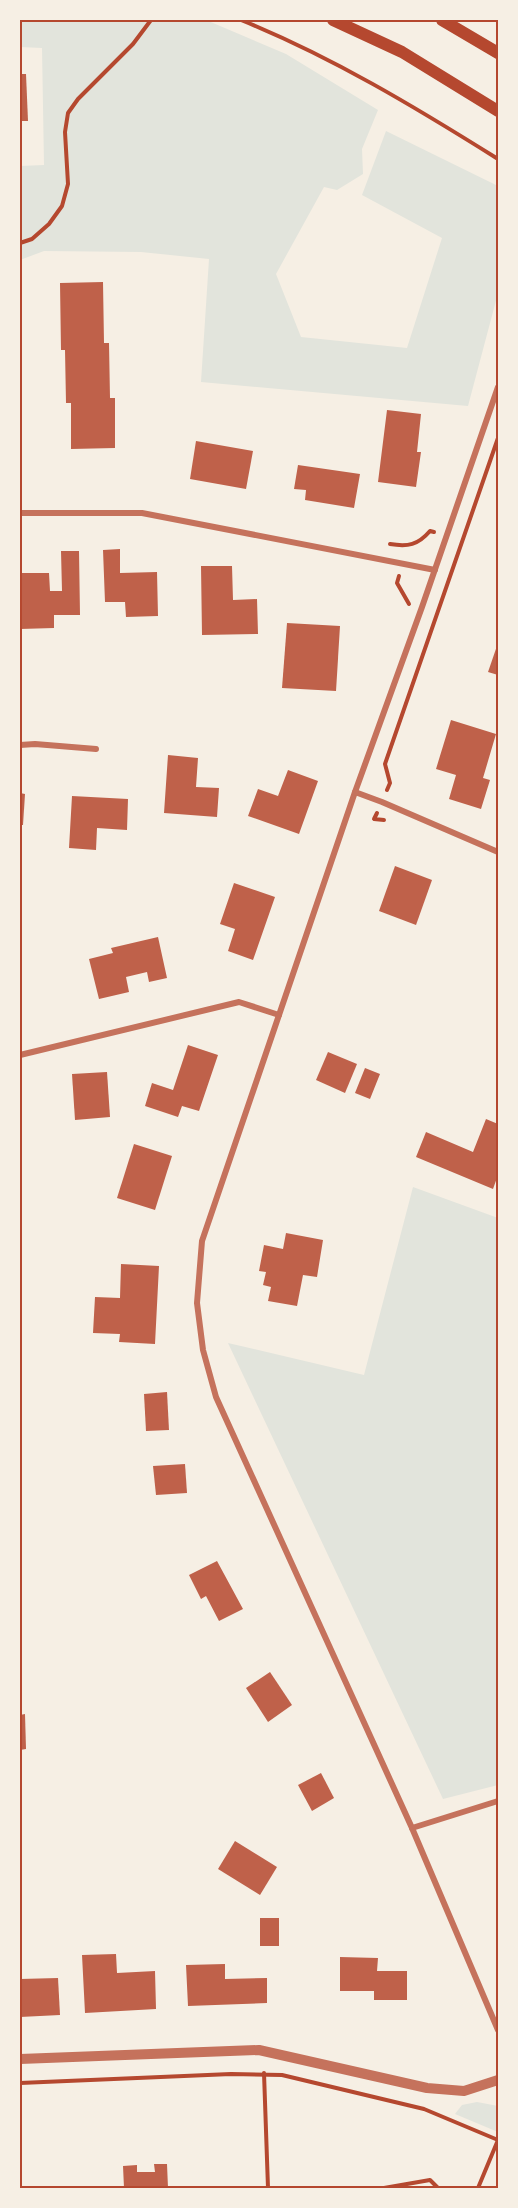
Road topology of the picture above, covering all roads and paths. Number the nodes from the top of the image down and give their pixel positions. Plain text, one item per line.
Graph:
1 (151, 20) edge
2 (241, 20) edge
3 (333, 20) edge
4 (442, 20) edge
5 (498, 53) edge
6 (498, 111) edge
7 (498, 159) edge
8 (20, 243) edge
9 (498, 387) edge
10 (498, 438) edge
11 (20, 513) edge
12 (406, 547) dead end
13 (402, 564) junction
14 (435, 570) junction
15 (422, 607) junction
16 (438, 612) junction
17 (20, 745) edge
18 (96, 748) dead end
19 (355, 792) junction
20 (382, 802) junction
21 (375, 819) dead end
22 (498, 852) edge
23 (279, 1015) junction
24 (20, 1055) edge
25 (498, 1802) edge
26 (412, 1828) junction
27 (498, 2030) edge
28 (20, 2059) edge
29 (264, 2073) junction
30 (498, 2080) edge
31 (20, 2083) edge
32 (498, 2140) edge
33 (268, 2188) edge
34 (384, 2188) edge
35 (438, 2188) edge
36 (478, 2188) edge

1 - 8 path
2 - 7 path
3 - 6 main road
4 - 5 main road
9 - 14 street
10 - 16 path
11 - 13 street
12 - 13 path
13 - 14 street
13 - 15 path
14 - 15 street
15 - 16 path
15 - 19 street
16 - 20 path
17 - 18 street
19 - 20 street
19 - 23 street
20 - 21 path
20 - 22 street
23 - 24 street
23 - 26 street
25 - 26 street
26 - 27 street
28 - 30 street
29 - 31 path
29 - 32 path
29 - 33 path
32 - 36 path
34 - 35 path

